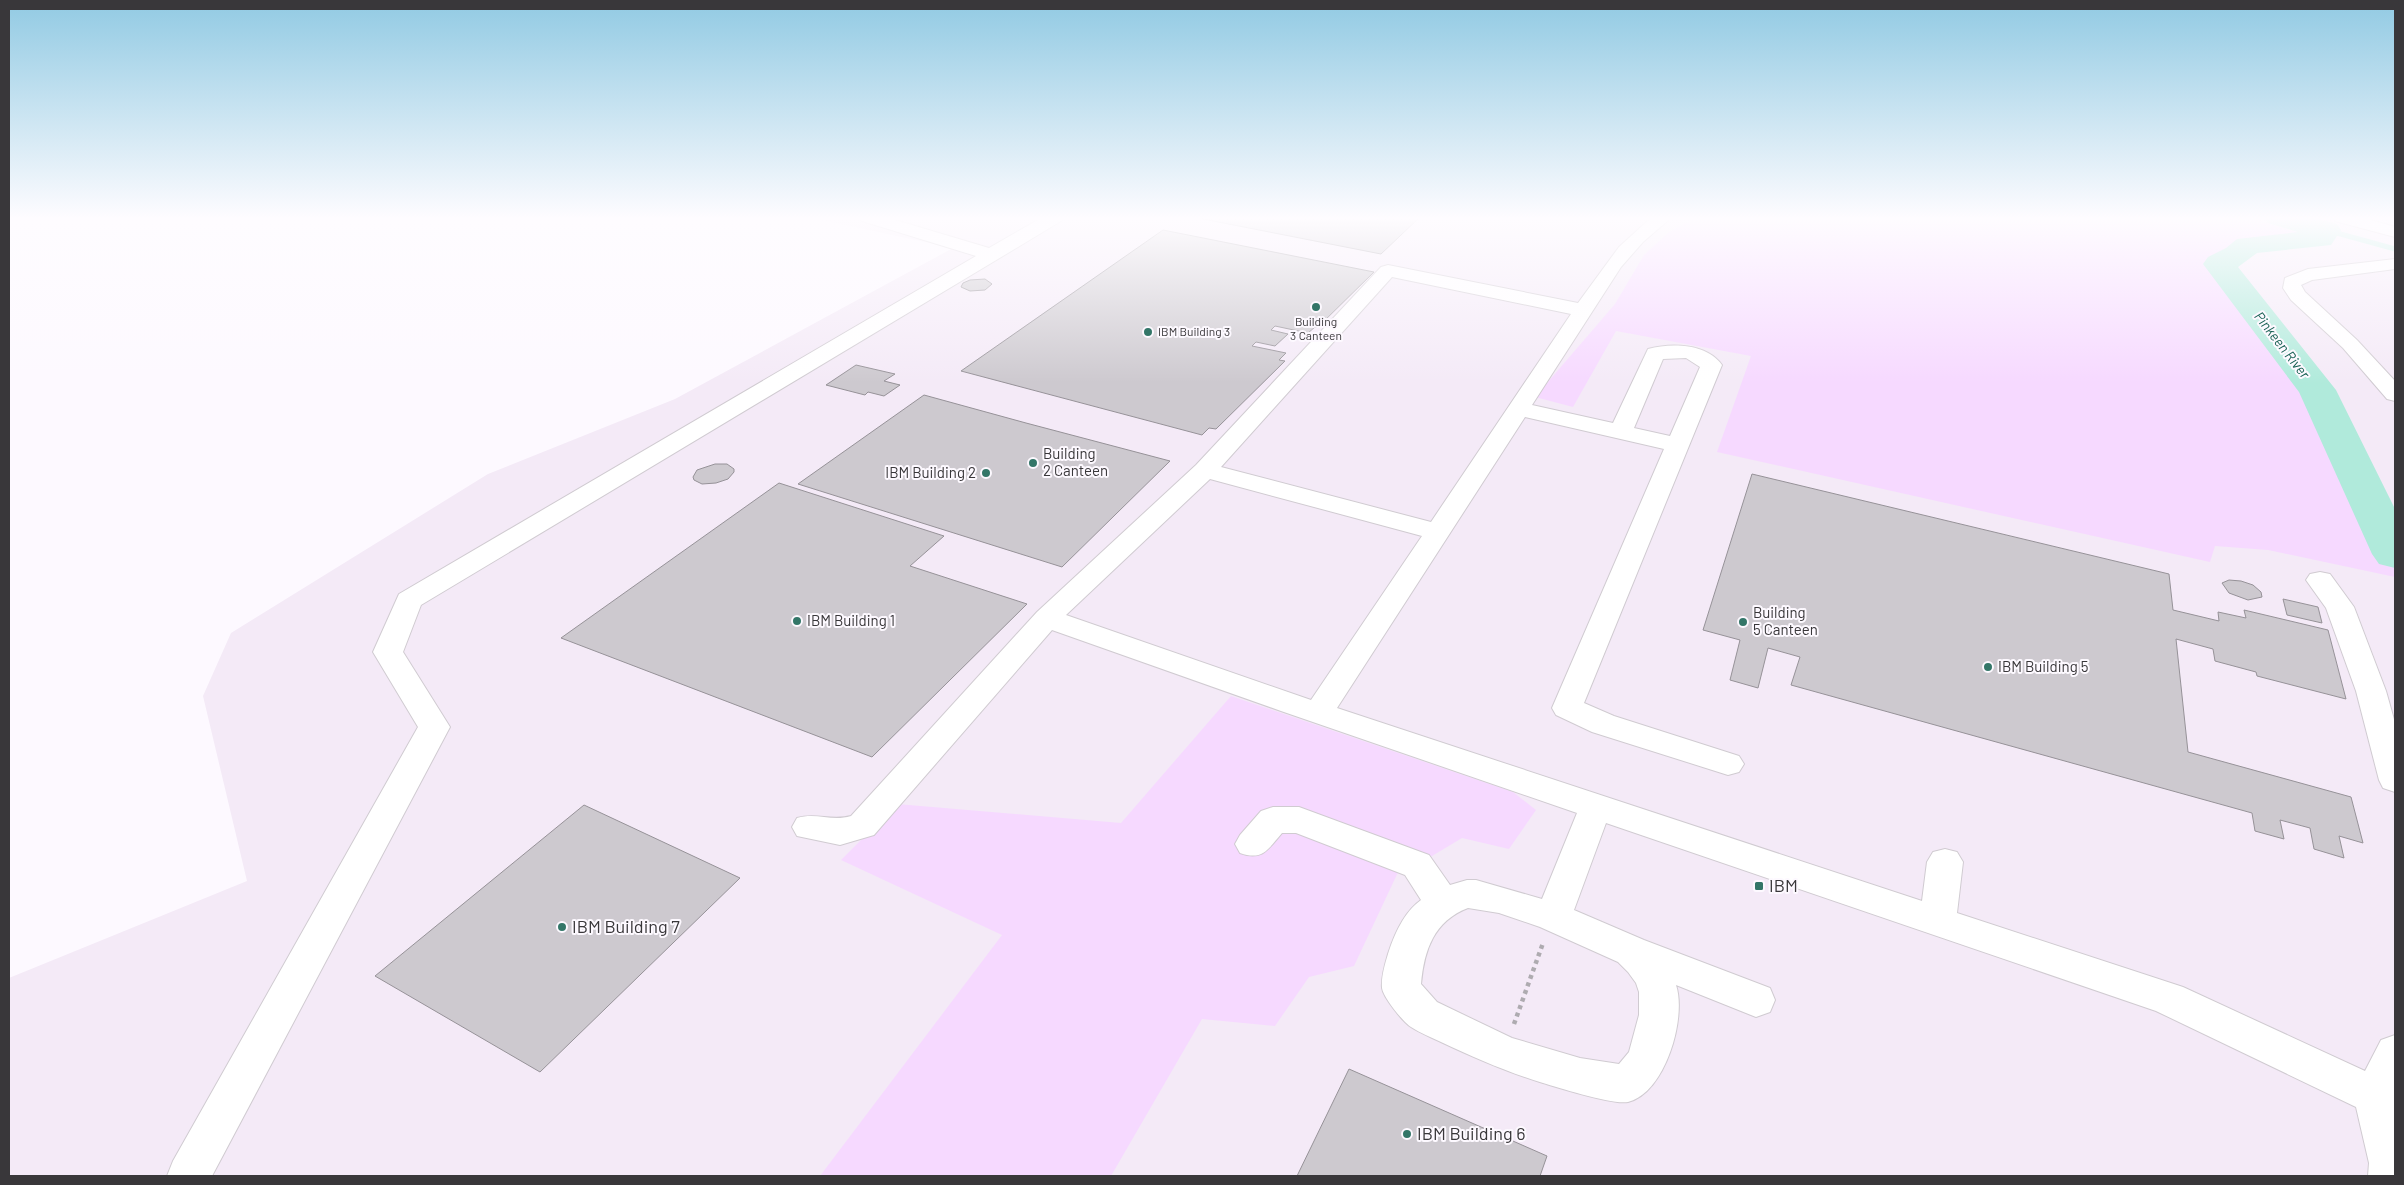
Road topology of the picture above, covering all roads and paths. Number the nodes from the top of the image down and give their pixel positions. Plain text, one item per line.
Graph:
1 (963, 272) edge
2 (1387, 272) edge
3 (1394, 272) edge
4 (1610, 272) edge
5 (2335, 272) edge
6 (1583, 310) junction
7 (2395, 394) edge
8 (1518, 409) junction
9 (1621, 432) junction
10 (1679, 444) junction
11 (1205, 470) junction
12 (1438, 532) junction
13 (2320, 580) dead end
14 (1047, 618) junction
15 (1319, 712) junction
16 (1728, 764) dead end
17 (2395, 780) edge
18 (1596, 806) junction
19 (809, 827) dead end
20 (1252, 844) dead end
21 (1945, 862) dead end
22 (1442, 902) junction
23 (1553, 917) junction
24 (1938, 922) junction
25 (1631, 951) junction
26 (1756, 1000) dead end
27 (1504, 1053) junction
28 (2395, 1053) edge
29 (2374, 1095) junction
30 (189, 1176) edge
31 (2390, 1176) edge

1 - 30 lane
2 - 11 lane
3 - 6 lane
4 - 6 lane
5 - 7 lane
6 - 8 lane
8 - 9 lane
8 - 12 lane
9 - 10 lane
9 - 10 lane
10 - 16 lane
11 - 12 lane
11 - 14 lane
12 - 15 lane
13 - 17 lane
14 - 15 lane
14 - 19 lane
15 - 18 lane
18 - 23 lane
18 - 24 lane
20 - 22 lane
21 - 24 lane
22 - 23 lane
22 - 27 lane
23 - 25 lane
23 - 27 path
24 - 29 lane
25 - 26 lane
25 - 27 lane
28 - 29 lane
29 - 31 lane

